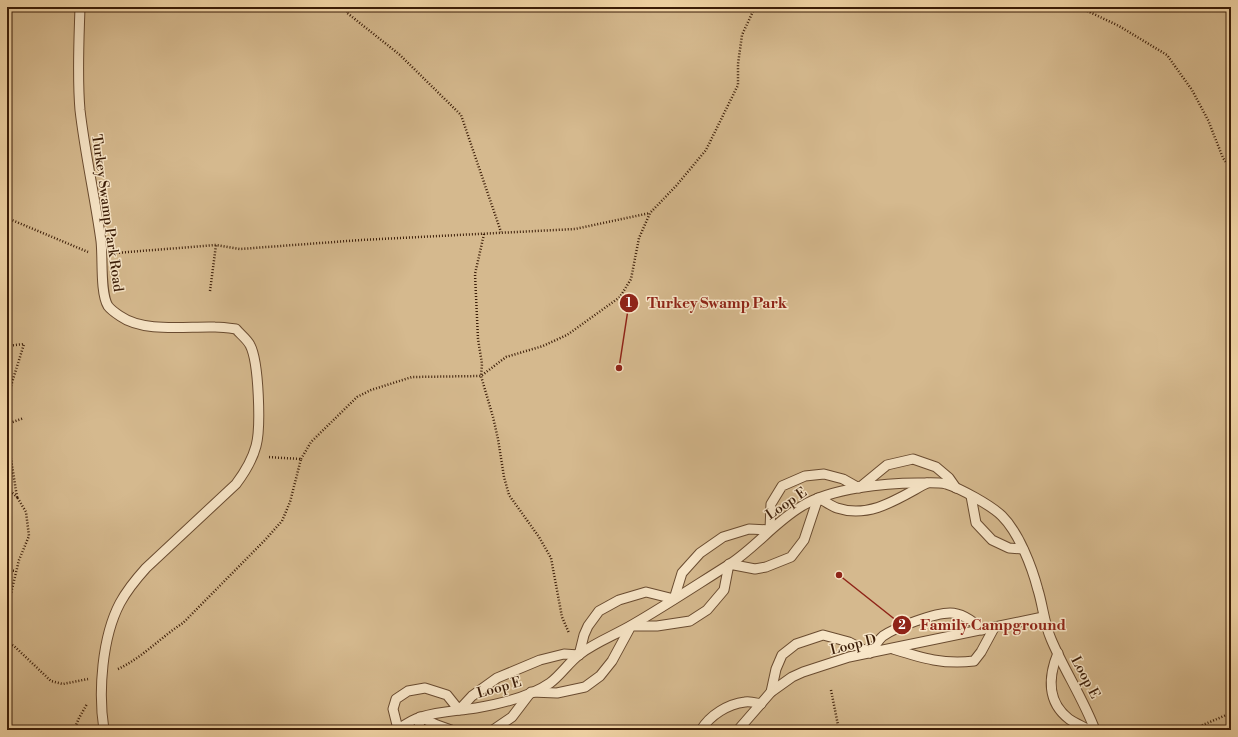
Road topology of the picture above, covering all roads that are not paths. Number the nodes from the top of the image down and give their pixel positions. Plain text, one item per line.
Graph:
1 (80, 7) edge
2 (928, 483) junction
3 (859, 488) junction
4 (957, 489) junction
5 (971, 496) junction
6 (818, 498) junction
7 (770, 530) junction
8 (1023, 549) junction
9 (729, 564) junction
10 (674, 599) junction
11 (1044, 617) junction
12 (631, 626) junction
13 (994, 628) junction
14 (982, 630) junction
15 (892, 649) junction
16 (870, 653) junction
17 (1058, 653) junction
18 (579, 655) junction
19 (531, 692) junction
20 (771, 692) junction
21 (761, 704) junction
22 (459, 710) junction
23 (420, 717) junction
24 (104, 730) edge
25 (398, 730) edge
26 (419, 730) edge
27 (451, 730) edge
28 (493, 730) edge
29 (701, 730) edge
30 (738, 730) edge
31 (1089, 730) edge
32 (1095, 730) edge

1 - 24 lane, Turkey Swamp Park Road
2 - 3 lane, Loop E
2 - 4 lane, Loop E
2 - 6 lane
3 - 4 lane
3 - 6 lane, Loop E
3 - 7 lane
4 - 5 lane, Loop E
5 - 8 lane, Loop E
5 - 8 lane
6 - 7 lane, Loop E
6 - 9 lane
7 - 9 lane, Loop E
7 - 10 lane
8 - 11 lane, Loop E
9 - 10 lane, Loop E
9 - 12 lane
10 - 12 lane, Loop E
10 - 18 lane
11 - 13 lane, Loop D
11 - 17 lane, Loop E
12 - 18 lane, Loop E
12 - 19 lane
13 - 14 lane, Loop D
13 - 15 lane
14 - 15 lane, Loop D
14 - 16 lane
15 - 16 lane, Loop D
16 - 20 lane, Loop D
16 - 20 lane
17 - 31 lane
17 - 32 lane, Loop E
18 - 19 lane, Loop E
18 - 22 lane
19 - 22 lane, Loop E
19 - 28 lane
20 - 21 lane, Loop D
21 - 29 lane
21 - 30 lane, Loop D
22 - 23 lane, Loop E
22 - 25 lane
23 - 25 lane, Loop E
23 - 26 lane
23 - 27 lane

